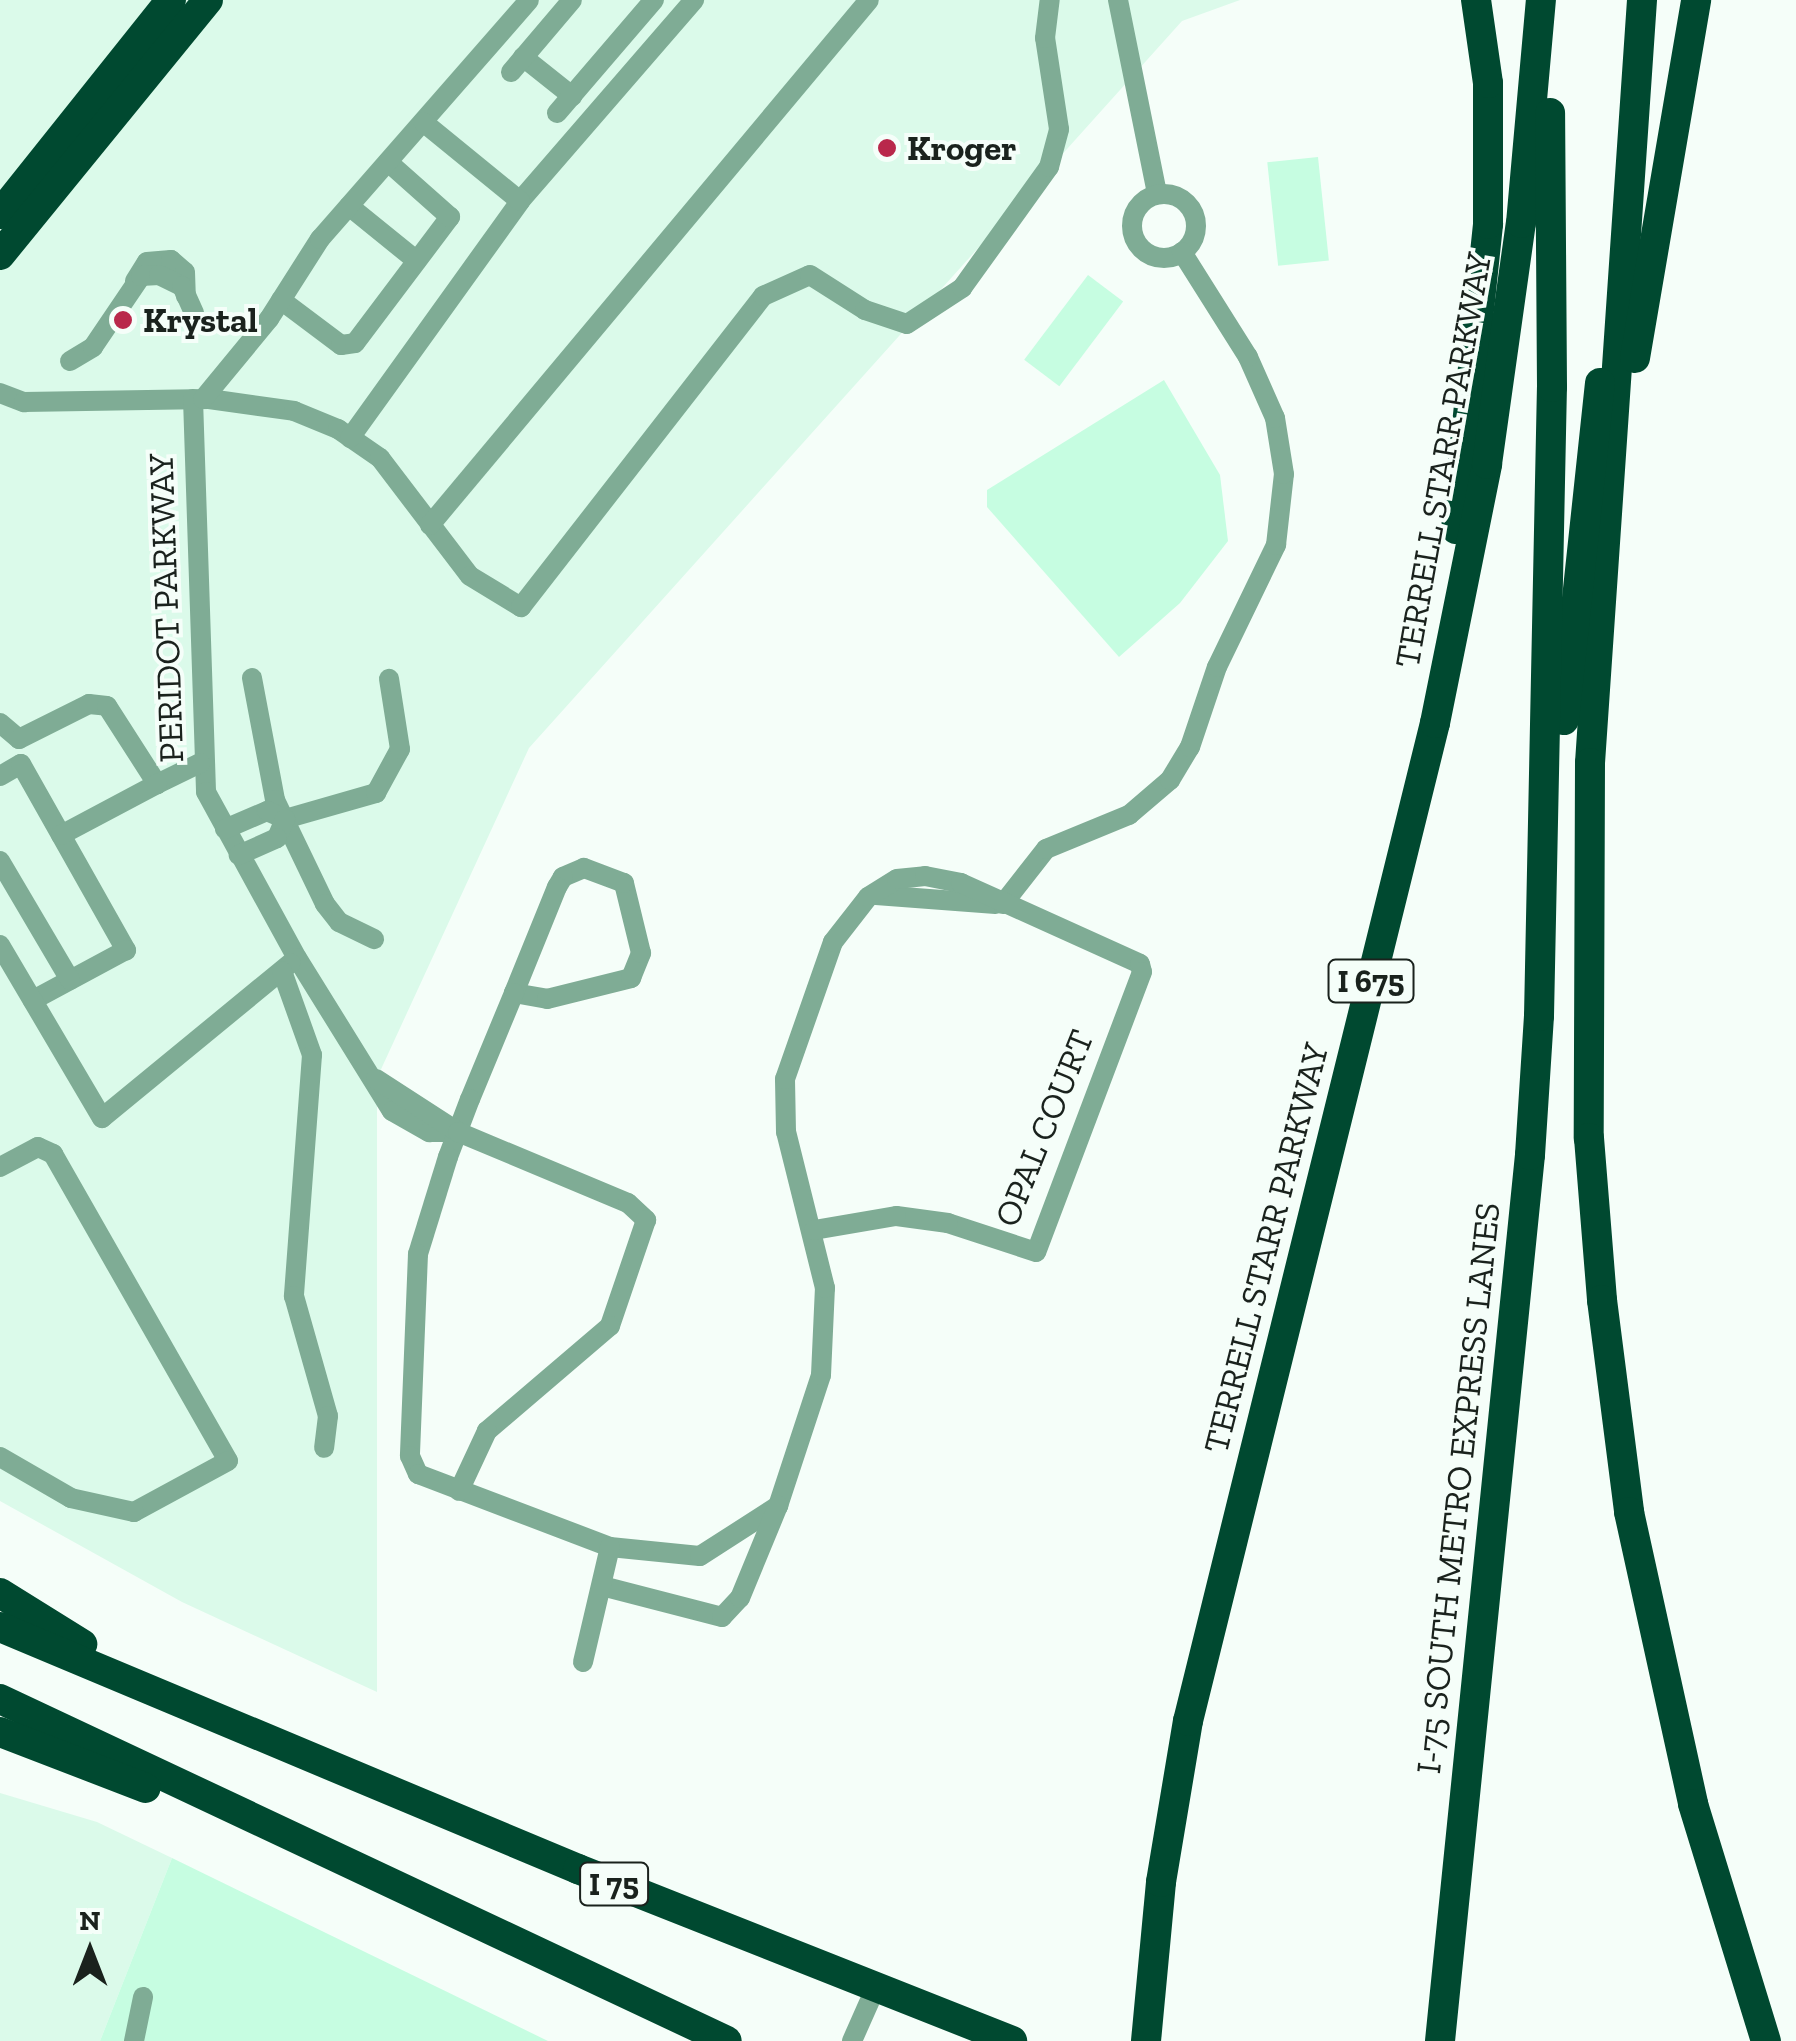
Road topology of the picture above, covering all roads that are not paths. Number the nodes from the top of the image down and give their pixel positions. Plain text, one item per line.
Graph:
1 (208, 0) edge
2 (530, 0) edge
3 (572, 0) edge
4 (654, 0) edge
5 (694, 0) edge
6 (869, 0) edge
7 (1050, 0) edge
8 (1118, 0) edge
9 (1476, 0) edge
10 (1541, 0) edge
11 (1549, 0) edge
12 (1642, 0) edge
13 (1696, 0) edge
14 (169, 9) edge
15 (572, 96) junction
16 (556, 114) dead end
17 (422, 122) junction
18 (388, 162) junction
19 (1158, 194) junction
20 (520, 202) junction
21 (349, 206) junction
22 (0, 214) edge
23 (1182, 252) junction
24 (1625, 254) junction
25 (0, 255) edge
26 (416, 261) junction
27 (281, 300) junction
28 (190, 304) dead end
29 (70, 360) dead end
30 (0, 393) edge
31 (198, 399) junction
32 (350, 438) junction
33 (1610, 499) junction
34 (430, 525) junction
35 (252, 678) dead end
36 (389, 679) dead end
37 (0, 723) edge
38 (1435, 723) junction
39 (19, 739) junction
40 (21, 764) junction
41 (200, 764) junction
42 (0, 776) edge
43 (157, 784) junction
44 (286, 819) junction
45 (225, 828) junction
46 (61, 835) junction
47 (240, 856) junction
48 (0, 861) edge
49 (1003, 904) junction
50 (374, 940) dead end
51 (1542, 942) junction
52 (0, 945) edge
53 (289, 964) junction
54 (70, 980) junction
55 (514, 993) junction
56 (33, 1000) junction
57 (458, 1132) junction
58 (0, 1167) edge
59 (814, 1230) junction
60 (324, 1448) dead end
61 (0, 1457) edge
62 (458, 1491) junction
63 (778, 1506) junction
64 (610, 1547) junction
65 (602, 1586) junction
66 (0, 1593) edge
67 (0, 1626) edge
68 (583, 1662) dead end
69 (162, 1693) junction
70 (0, 1699) edge
71 (0, 1732) edge
72 (318, 1848) junction
73 (875, 1989) junction
74 (143, 1998) dead end
75 (134, 2041) edge
76 (728, 2041) edge
77 (852, 2041) edge
78 (1012, 2041) edge
79 (1146, 2041) edge
80 (1440, 2041) edge
81 (1766, 2041) edge

1 - 14 highway
2 - 17 street
3 - 15 street
4 - 15 street
5 - 20 street
6 - 34 street
7 - 34 street
8 - 19 street
9 - 38 highway
10 - 38 highway, TERRELL STARR PARKWAY / I 675
11 - 51 highway
12 - 24 highway
13 - 33 highway
14 - 22 highway
14 - 25 highway
15 - 16 street
17 - 18 street
17 - 20 street
18 - 21 street
18 - 26 street
19 - 23 street
19 - 23 street
20 - 32 street
21 - 26 street
21 - 27 street
23 - 49 street
24 - 33 highway
24 - 51 highway
26 - 27 street
27 - 31 street
28 - 29 street
30 - 31 street
31 - 32 street
31 - 41 street, PERIDOT PARKWAY
32 - 34 street
33 - 81 highway
35 - 44 street
36 - 44 street
37 - 39 street
38 - 79 highway, TERRELL STARR PARKWAY / I 675
39 - 40 street
39 - 43 street
40 - 42 street
40 - 46 street
41 - 43 street
41 - 45 street, PERIDOT PARKWAY
43 - 46 street
44 - 45 street
44 - 47 street
44 - 50 street
45 - 47 street, PERIDOT PARKWAY
46 - 54 street
47 - 53 street, PERIDOT PARKWAY
48 - 54 street
49 - 59 street
49 - 59 street, OPAL COURT
51 - 80 highway, I-75 SOUTH METRO EXPRESS LANES
52 - 56 street
53 - 56 street
53 - 57 street, PERIDOT PARKWAY
53 - 60 street
54 - 56 street
55 - 55 street
55 - 57 street
57 - 62 street
57 - 62 street, PERIDOT PARKWAY
58 - 61 street
59 - 63 street
62 - 64 street
63 - 64 street
63 - 65 street
64 - 65 street
65 - 68 street
66 - 69 highway
67 - 69 highway, I 75
69 - 73 highway, I 75
70 - 72 highway
71 - 72 highway
72 - 76 highway
73 - 77 street
73 - 78 highway, I 75
74 - 75 street

